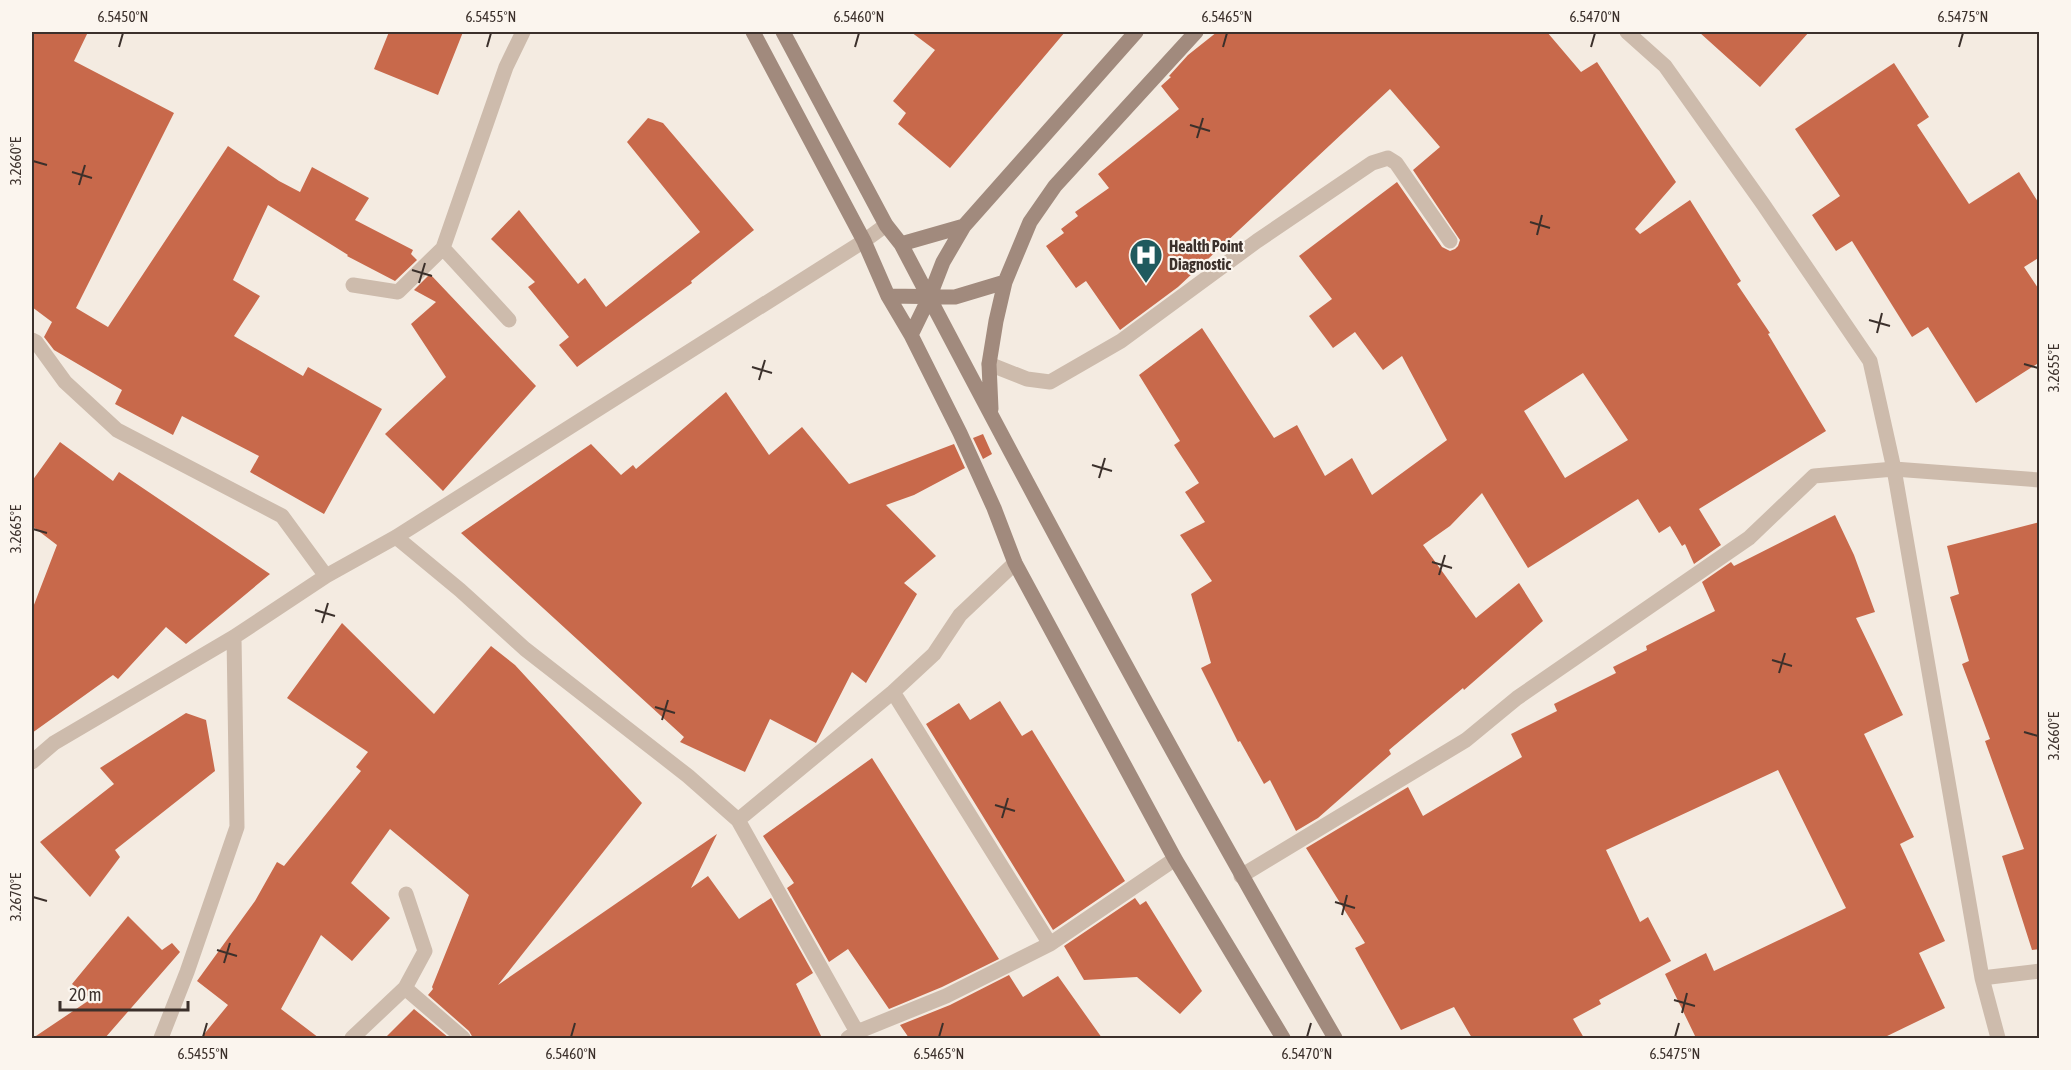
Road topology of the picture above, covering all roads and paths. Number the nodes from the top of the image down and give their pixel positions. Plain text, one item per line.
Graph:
1 (523, 32) edge
2 (753, 32) edge
3 (783, 32) edge
4 (1136, 32) edge
5 (1196, 32) edge
6 (1627, 32) edge
7 (886, 225) junction
8 (964, 226) junction
9 (864, 241) junction
10 (1450, 241) dead end
11 (901, 244) junction
12 (443, 248) junction
13 (1005, 282) junction
14 (353, 285) dead end
15 (888, 296) junction
16 (929, 298) junction
17 (509, 320) dead end
18 (911, 335) junction
19 (32, 339) edge
20 (989, 364) junction
21 (991, 414) junction
22 (1894, 469) junction
23 (2040, 480) edge
24 (396, 537) junction
25 (1015, 564) junction
26 (326, 576) junction
27 (234, 638) junction
28 (893, 692) junction
29 (32, 762) edge
30 (738, 820) junction
31 (1175, 859) junction
32 (1241, 876) junction
33 (406, 894) dead end
34 (1050, 944) junction
35 (2040, 971) edge
36 (1982, 978) junction
37 (405, 988) junction
38 (853, 1035) edge
39 (161, 1038) edge
40 (352, 1038) edge
41 (463, 1038) edge
42 (1283, 1038) edge
43 (1335, 1038) edge
44 (1998, 1038) edge

1 - 12 street
2 - 9 main road
3 - 7 main road
4 - 8 main road
5 - 13 main road
6 - 22 street
7 - 9 street
7 - 11 main road
8 - 11 main road
8 - 16 main road
9 - 15 main road
9 - 24 street
10 - 20 street
11 - 16 main road
12 - 14 street
12 - 17 street
13 - 16 main road
13 - 20 main road
15 - 16 main road
15 - 18 main road
16 - 18 main road
16 - 21 main road
18 - 25 main road
19 - 26 street
20 - 21 main road
21 - 32 main road
22 - 23 street
22 - 32 street
22 - 36 street
24 - 26 street
24 - 30 street
25 - 28 street
25 - 31 main road
26 - 27 street
27 - 29 street
27 - 39 street
28 - 30 street
28 - 34 street
30 - 38 street
31 - 34 street
31 - 42 main road
32 - 43 main road
33 - 37 street
34 - 38 street
35 - 36 street
36 - 44 street
37 - 40 street
37 - 41 street

